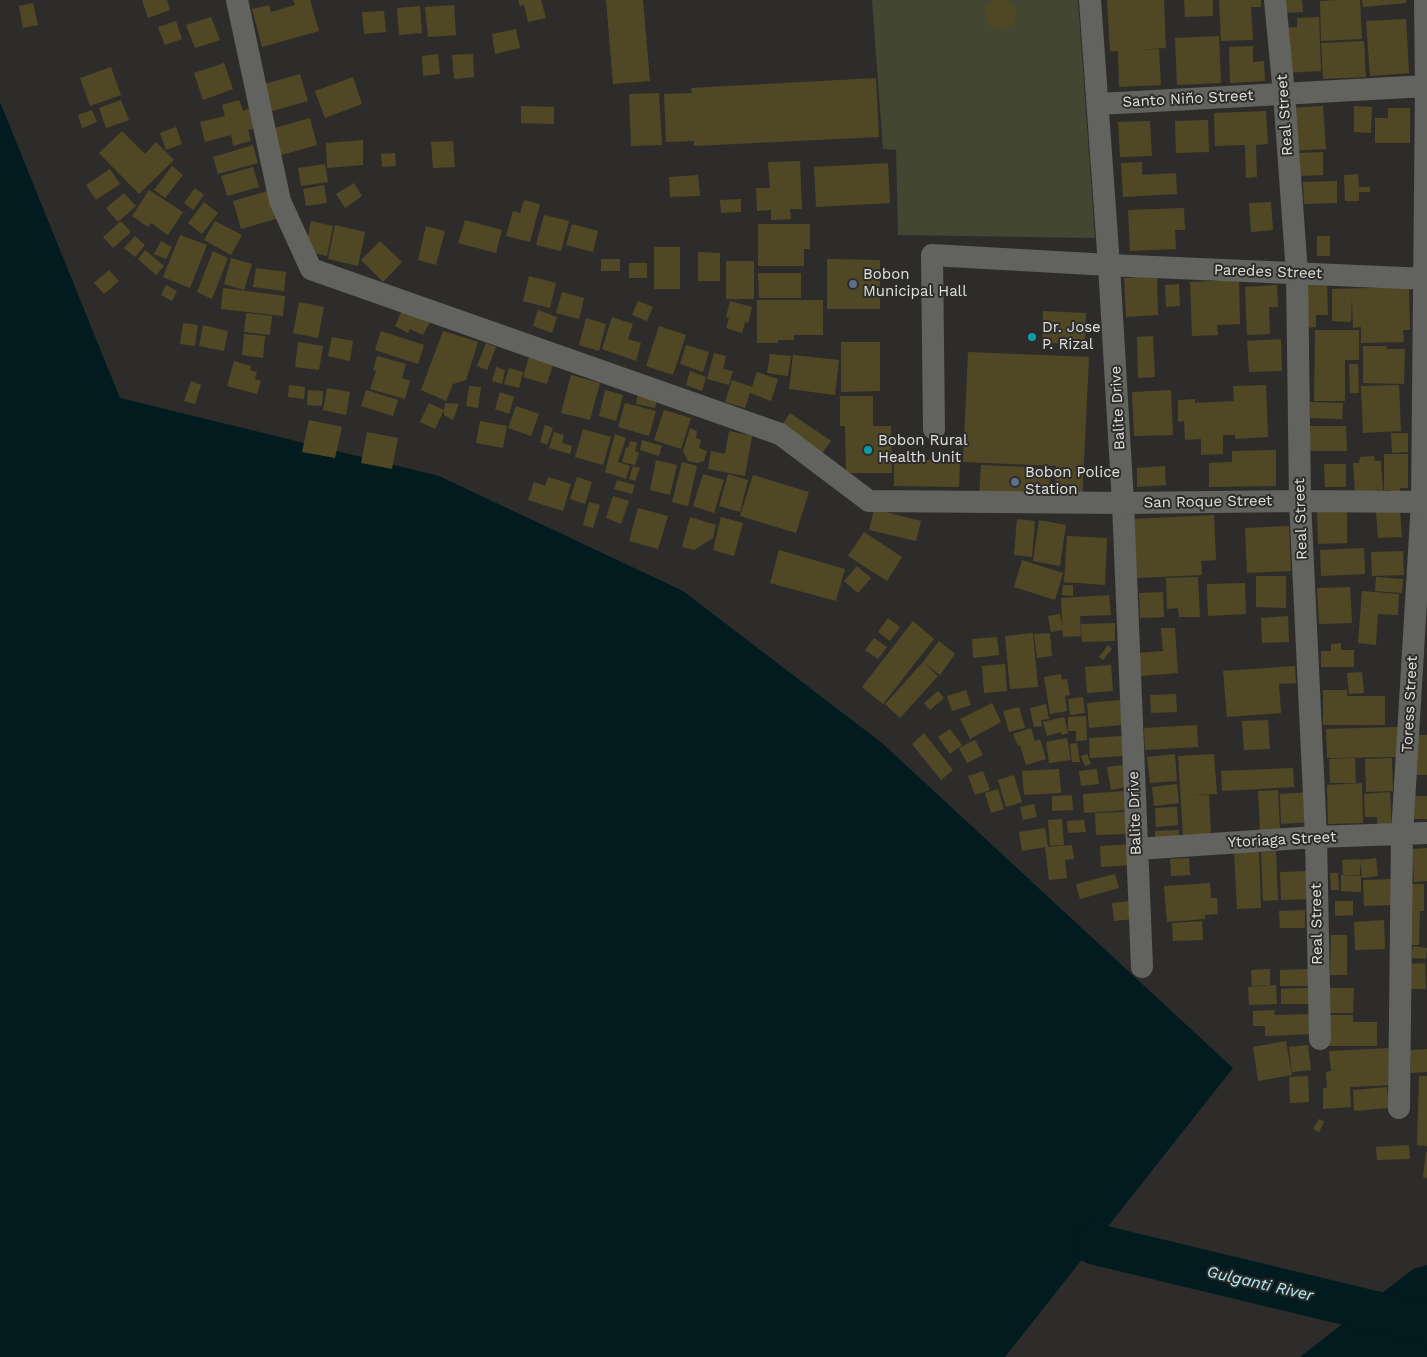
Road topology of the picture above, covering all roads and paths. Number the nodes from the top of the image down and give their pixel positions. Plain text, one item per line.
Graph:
1 (236, 0) edge
2 (1090, 0) edge
3 (1275, 0) edge
4 (1425, 0) edge
5 (1427, 86) edge
6 (1284, 94) junction
7 (1099, 104) junction
8 (1109, 265) junction
9 (1297, 273) junction
10 (1426, 279) edge
11 (934, 428) dead end
12 (1300, 501) junction
13 (1424, 502) edge
14 (1123, 503) junction
15 (1427, 834) edge
16 (1402, 835) junction
17 (1316, 837) junction
18 (1136, 849) junction
19 (1142, 967) dead end
20 (1320, 1039) dead end
21 (1399, 1108) dead end

1 - 14 street, San Roque Street
2 - 7 street, Balite Drive
3 - 6 street, Real Street
4 - 5 street, Toress Street
5 - 6 street, Santo Niño Street
5 - 10 street, Toress Street
6 - 7 street, Santo Niño Street
6 - 9 street, Real Street
7 - 8 street, Balite Drive
8 - 9 street, Paredes Street
8 - 11 street, Paredes Street
8 - 14 street, Balite Drive
9 - 10 street, Paredes Street
9 - 12 street, Real Street
10 - 13 street, Toress Street
12 - 13 street, San Roque Street
12 - 14 street, San Roque Street
12 - 17 street, Real Street
13 - 16 street, Toress Street
14 - 18 street, Balite Drive
15 - 16 street, Ytoriaga Street
16 - 17 street, Ytoriaga Street
16 - 21 street, Toress Street
17 - 18 street, Ytoriaga Street
17 - 20 street, Real Street
18 - 19 street, Balite Drive

